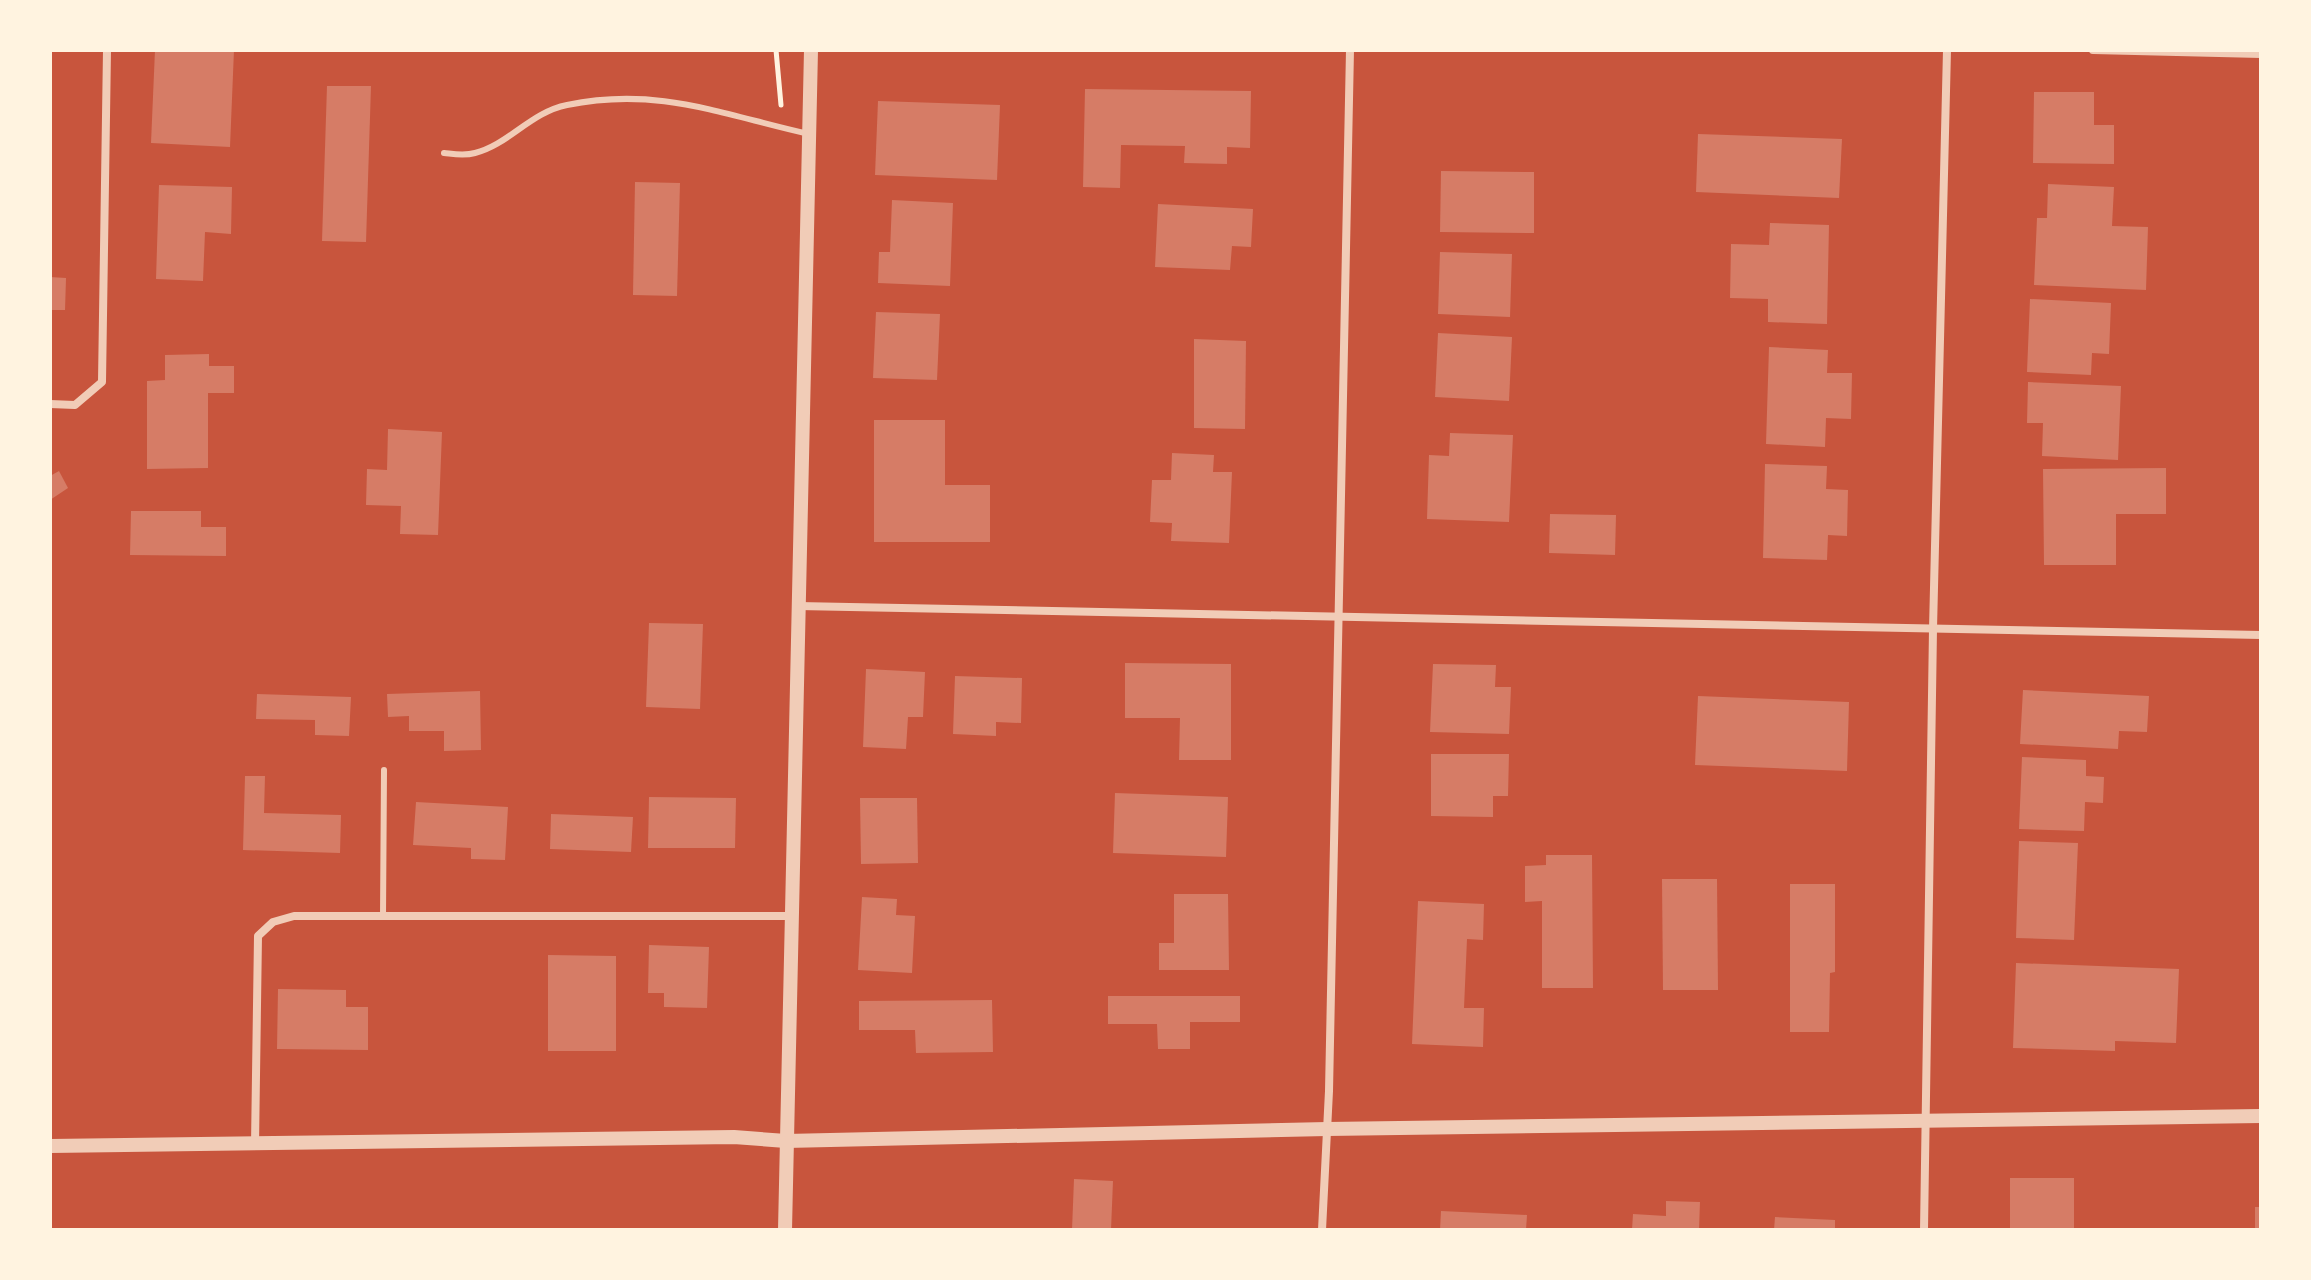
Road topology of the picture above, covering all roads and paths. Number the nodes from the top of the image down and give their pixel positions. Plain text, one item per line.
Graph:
1 (107, 50) edge
2 (776, 50) edge
3 (811, 50) edge
4 (1350, 50) edge
5 (1947, 50) edge
6 (2093, 50) edge
7 (2261, 54) edge
8 (782, 128) junction
9 (809, 134) junction
10 (444, 153) dead end
11 (50, 404) edge
12 (798, 606) junction
13 (1338, 616) junction
14 (1933, 629) junction
15 (2261, 635) edge
16 (384, 770) dead end
17 (383, 916) junction
18 (792, 916) junction
19 (2261, 1116) edge
20 (1926, 1122) junction
21 (1327, 1129) junction
22 (786, 1141) junction
23 (255, 1145) junction
24 (50, 1146) edge
25 (785, 1230) edge
26 (1322, 1230) edge
27 (1924, 1230) edge

1 - 11 street
2 - 8 path
3 - 9 street
4 - 13 street
5 - 14 street
6 - 7 street
8 - 9 lane
8 - 10 lane
9 - 12 street
12 - 13 street
12 - 18 street
13 - 14 street
13 - 21 street
14 - 15 street
14 - 20 street
16 - 17 lane
17 - 18 street
17 - 23 street
18 - 22 street
19 - 20 street
20 - 21 street
20 - 27 street
21 - 22 street
21 - 26 street
22 - 23 street
22 - 25 street
23 - 24 street

